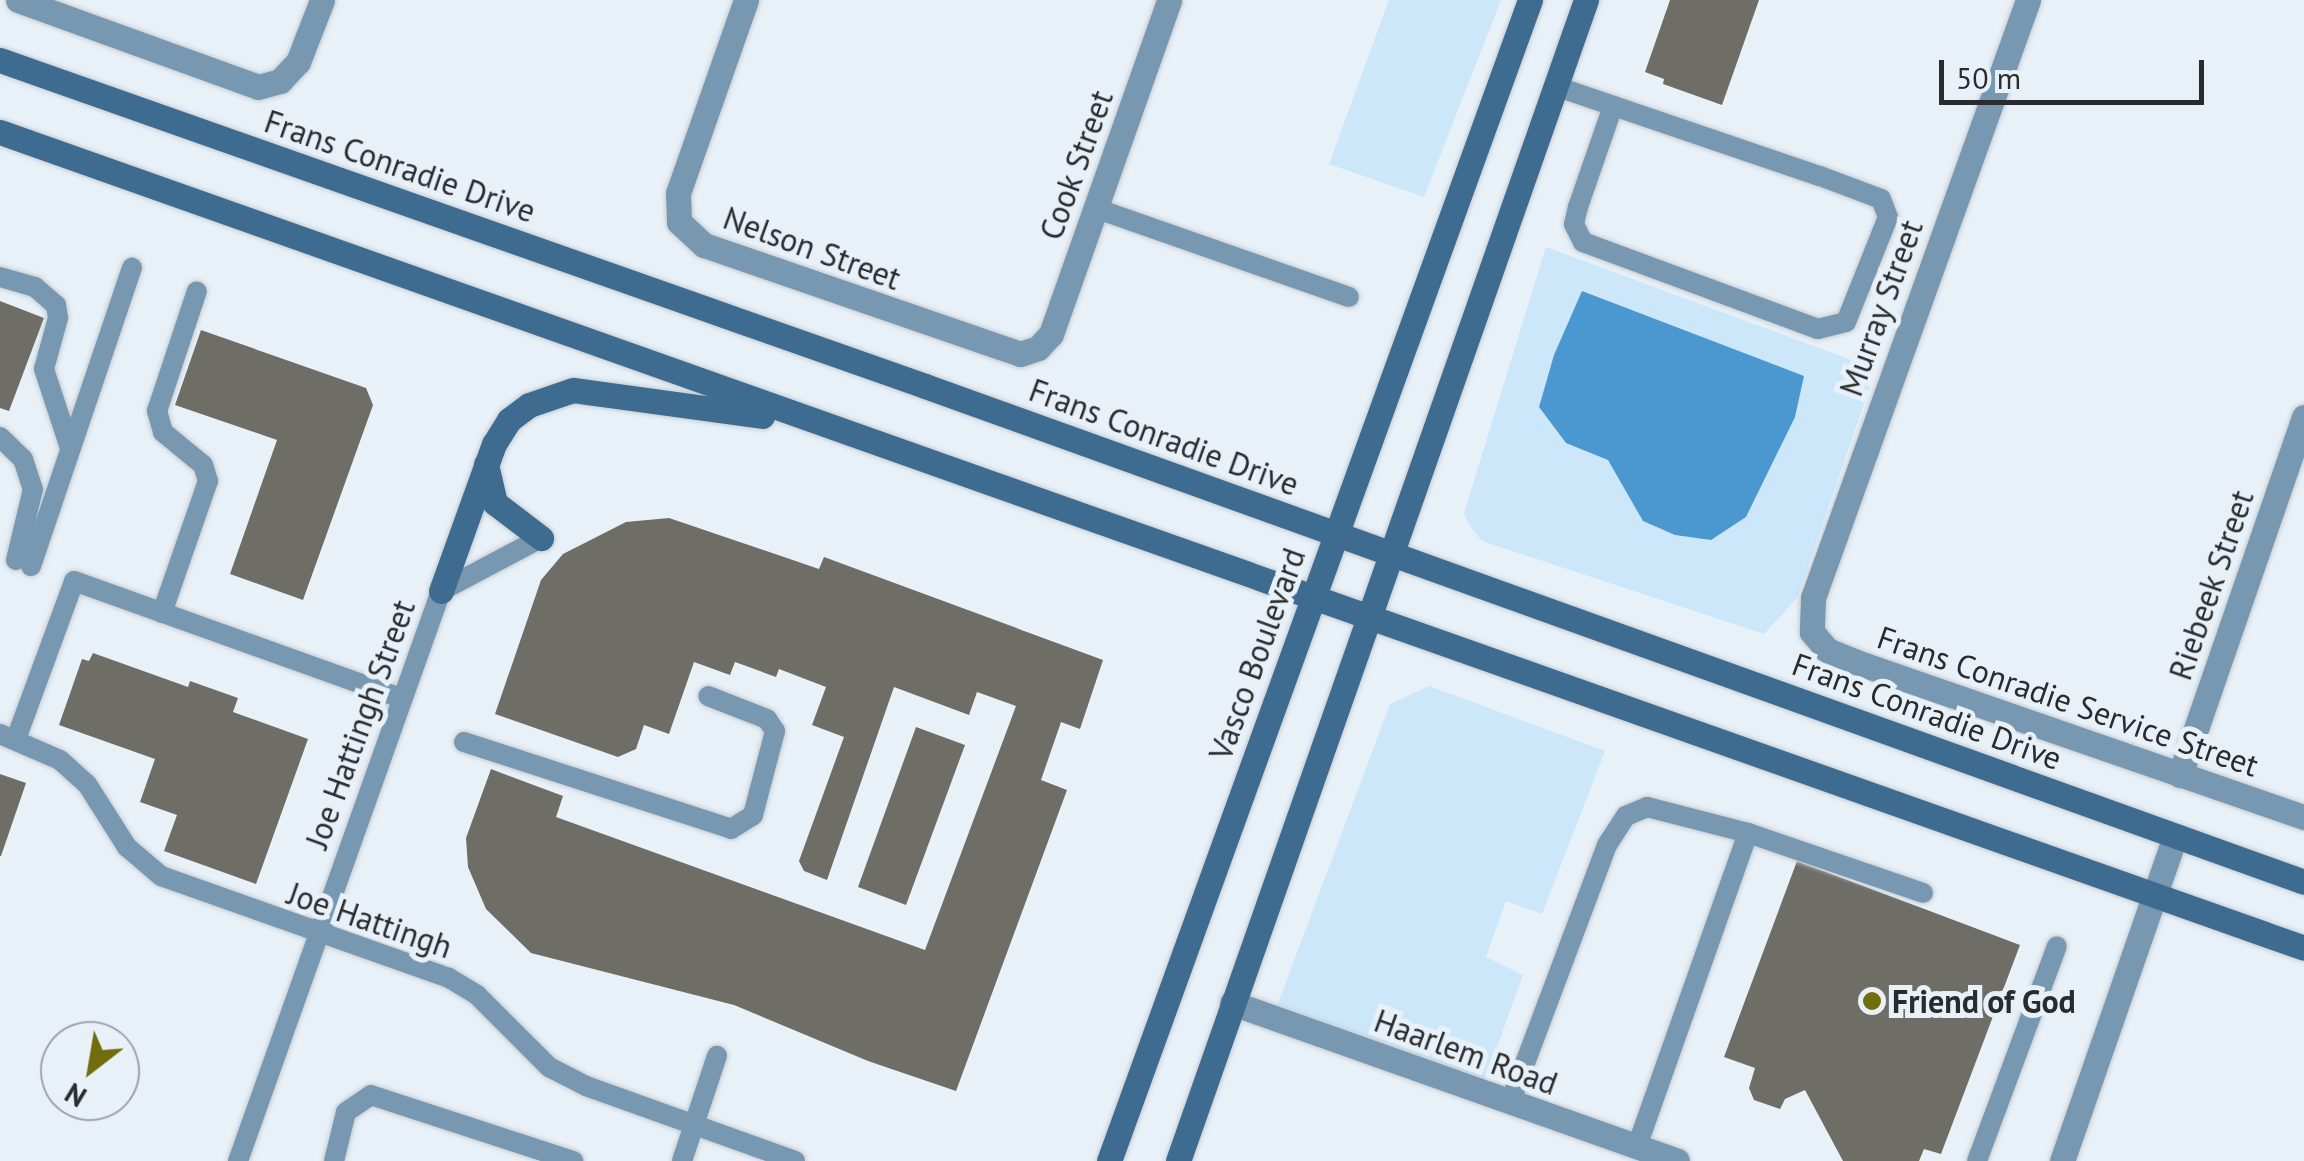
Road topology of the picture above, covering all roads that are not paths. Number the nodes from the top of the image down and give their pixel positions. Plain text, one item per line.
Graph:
1 (18, 0) edge
2 (322, 0) edge
3 (746, 0) edge
4 (1169, 0) edge
5 (1530, 0) edge
6 (1586, 0) edge
7 (2028, 0) edge
8 (0, 60) edge
9 (1555, 86) junction
10 (1613, 106) junction
11 (0, 132) edge
12 (1096, 208) junction
13 (132, 268) dead end
14 (0, 277) edge
15 (197, 292) dead end
16 (1349, 297) dead end
17 (1038, 348) joint
18 (2304, 417) edge
19 (821, 425) junction
20 (0, 438) edge
21 (70, 448) junction
22 (486, 464) junction
23 (1334, 533) junction
24 (542, 538) joint
25 (1392, 554) junction
26 (441, 591) junction
27 (1312, 597) junction
28 (162, 613) junction
29 (1369, 618) junction
30 (1815, 640) joint
31 (708, 696) dead end
32 (400, 698) junction
33 (8, 737) edge
34 (464, 742) dead end
35 (2180, 774) junction
36 (2304, 818) edge
37 (1748, 833) junction
38 (2175, 836) junction
39 (2304, 882) edge
40 (1922, 893) dead end
41 (2156, 896) junction
42 (316, 933) junction
43 (2057, 946) dead end
44 (2304, 948) edge
45 (1232, 1003) junction
46 (717, 1056) dead end
47 (1510, 1102) junction
48 (691, 1124) junction
49 (1637, 1148) junction
50 (238, 1161) edge
51 (334, 1161) edge
52 (573, 1161) edge
53 (682, 1161) edge
54 (795, 1161) edge
55 (1109, 1161) edge
56 (1178, 1161) edge
57 (1678, 1161) edge
58 (1976, 1161) edge
59 (2062, 1161) edge

1 - 2 street
3 - 17 street, Nelson Street
4 - 12 street, Cook Street
5 - 23 main road, Vasco Boulevard
6 - 9 main road
7 - 30 street, Murray Street
8 - 23 main road, Frans Conradie Drive
9 - 10 lane
9 - 25 main road
10 - 10 lane
11 - 19 main road
12 - 16 lane
12 - 17 street, Cook Street
13 - 21 lane
14 - 21 lane
15 - 28 lane
18 - 35 street, Riebeek Street
19 - 22 main road
19 - 27 main road
20 - 21 lane
22 - 24 main road
22 - 26 main road
23 - 25 main road, Frans Conradie Drive
23 - 27 main road, Vasco Boulevard
24 - 26 lane
25 - 29 main road
25 - 38 main road, Frans Conradie Drive
26 - 32 lane, Joe Hattingh Street
27 - 29 main road
27 - 55 main road, Vasco Boulevard
28 - 32 lane
28 - 33 lane
29 - 41 main road
29 - 45 main road
30 - 35 street, Frans Conradie Service Street
31 - 34 lane
32 - 42 lane, Joe Hattingh Street
33 - 42 lane, Joe Hattingh
35 - 36 street, Frans Conradie Service Street
37 - 40 lane
37 - 47 lane
37 - 49 lane
38 - 39 main road, Frans Conradie Drive
38 - 41 street
41 - 44 main road
41 - 59 street
42 - 48 lane, Joe Hattingh
42 - 50 lane, Joe Hattingh Street
43 - 58 lane
45 - 47 street, Haarlem Road
45 - 56 main road
46 - 48 lane
47 - 49 street, Haarlem Road
48 - 53 lane
48 - 54 lane, Joe Hattingh
49 - 57 street, Haarlem Road
51 - 52 lane

